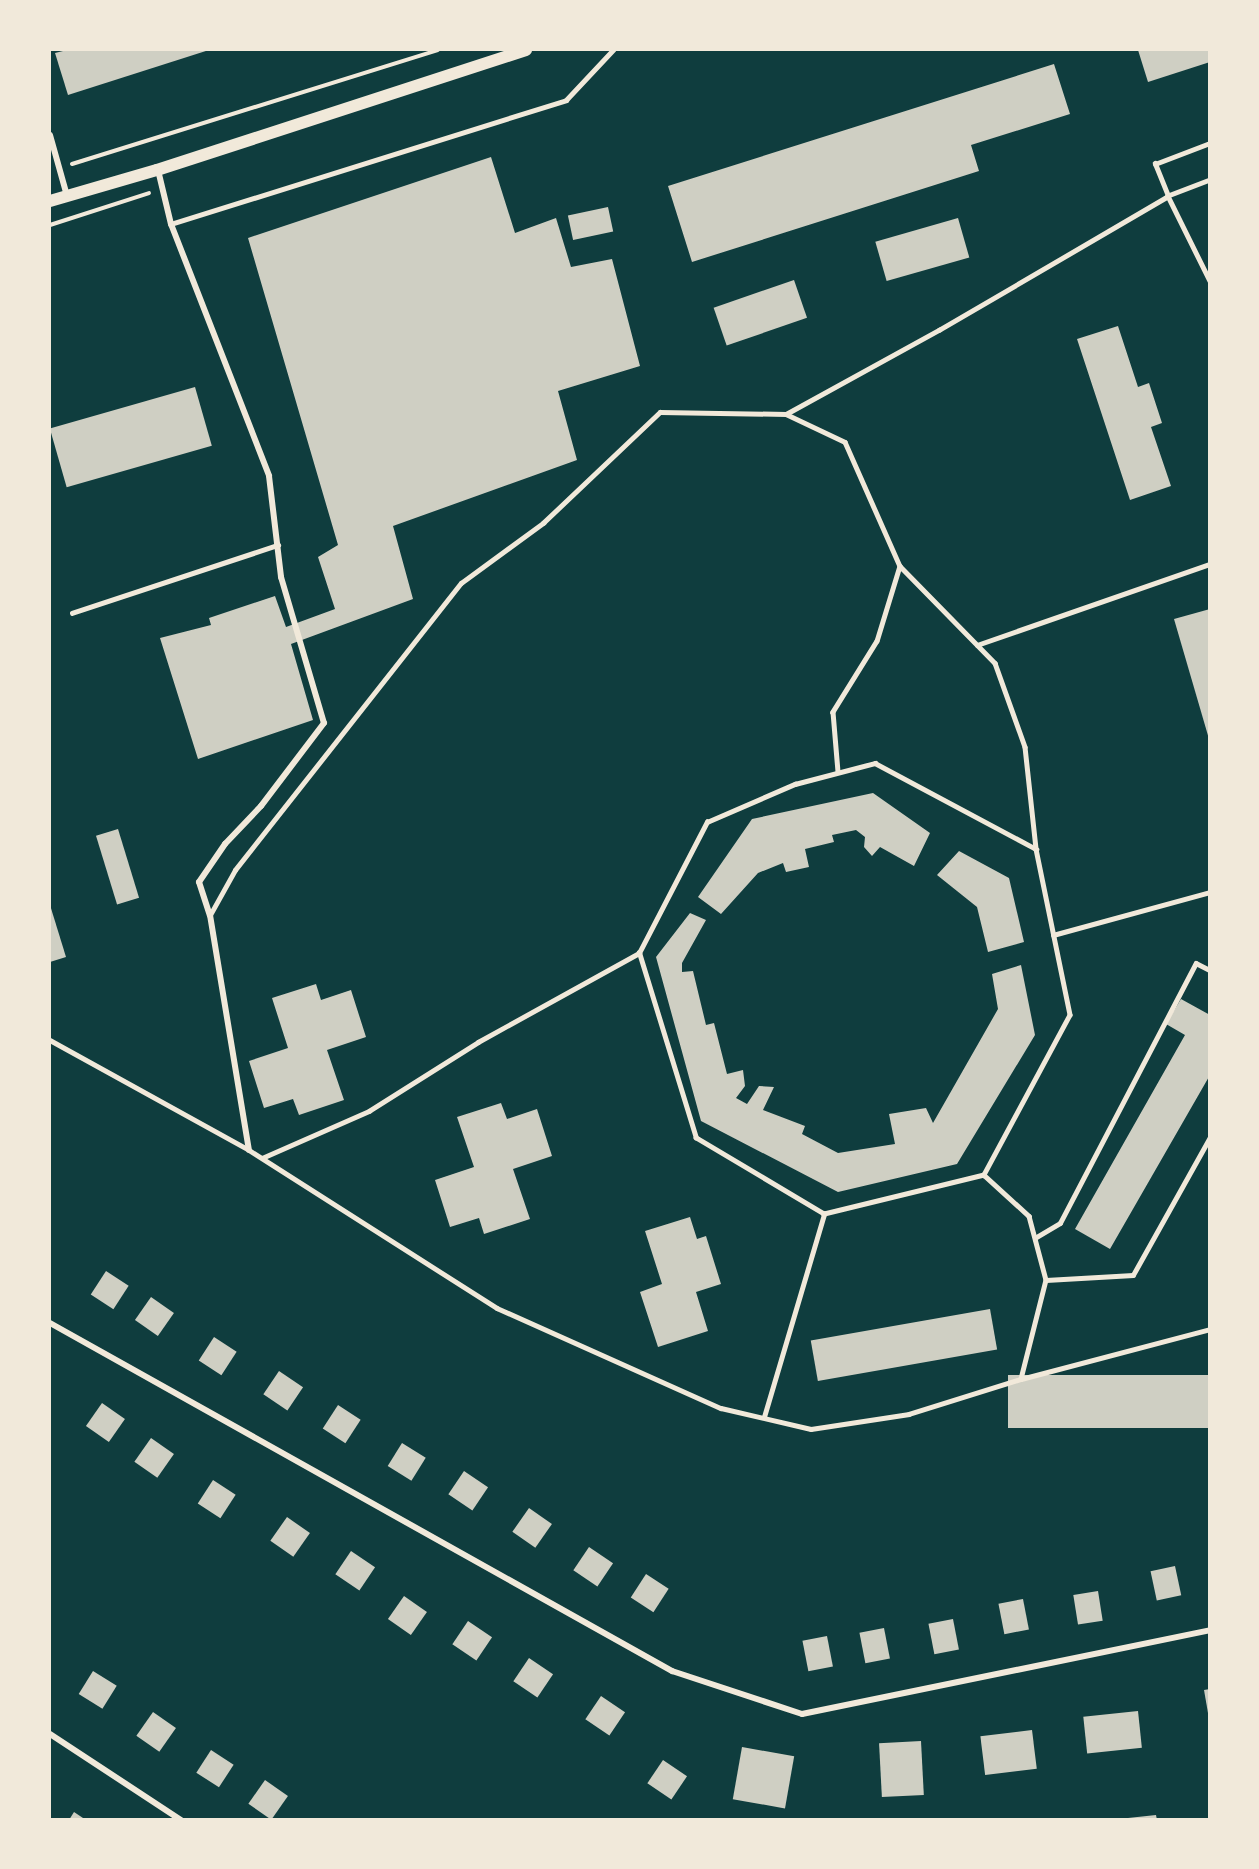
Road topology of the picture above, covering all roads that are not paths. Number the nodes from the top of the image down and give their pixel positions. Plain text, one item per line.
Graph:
1 (526, 50) edge
2 (613, 50) edge
3 (50, 135) edge
4 (1209, 143) edge
5 (158, 170) junction
6 (1209, 180) edge
7 (67, 196) junction
8 (1168, 196) junction
9 (50, 201) edge
10 (171, 224) junction
11 (1209, 281) edge
12 (786, 414) junction
13 (278, 545) junction
14 (1209, 564) edge
15 (900, 566) junction
16 (72, 613) dead end
17 (977, 645) junction
18 (838, 772) junction
19 (1036, 849) junction
20 (1209, 892) edge
21 (210, 915) junction
22 (1053, 935) junction
23 (639, 953) junction
24 (1209, 970) edge
25 (50, 1040) edge
26 (1209, 1137) edge
27 (249, 1150) junction
28 (262, 1158) junction
29 (984, 1175) junction
30 (824, 1214) junction
31 (1035, 1238) junction
32 (1046, 1280) junction
33 (50, 1323) edge
34 (1209, 1329) edge
35 (1021, 1379) junction
36 (764, 1417) junction
37 (1209, 1630) edge
38 (50, 1734) edge
39 (181, 1820) edge

1 - 5 main road
2 - 10 lane
3 - 7 street
4 - 8 lane
5 - 7 main road
5 - 10 street
6 - 8 lane
7 - 9 main road
8 - 11 lane
8 - 12 lane
10 - 13 street
12 - 15 lane
12 - 21 lane
13 - 16 lane
13 - 21 street
14 - 17 lane
15 - 17 lane
15 - 18 lane
17 - 19 lane
18 - 19 lane
18 - 23 lane
19 - 22 lane
20 - 22 lane
21 - 27 street
22 - 29 lane
23 - 28 lane
23 - 30 lane
24 - 31 lane
25 - 27 lane
26 - 32 lane
27 - 28 lane
28 - 36 lane
29 - 30 lane
29 - 31 lane
30 - 36 lane
31 - 32 lane
32 - 35 lane
33 - 37 street
34 - 35 lane
35 - 36 lane
38 - 39 street

